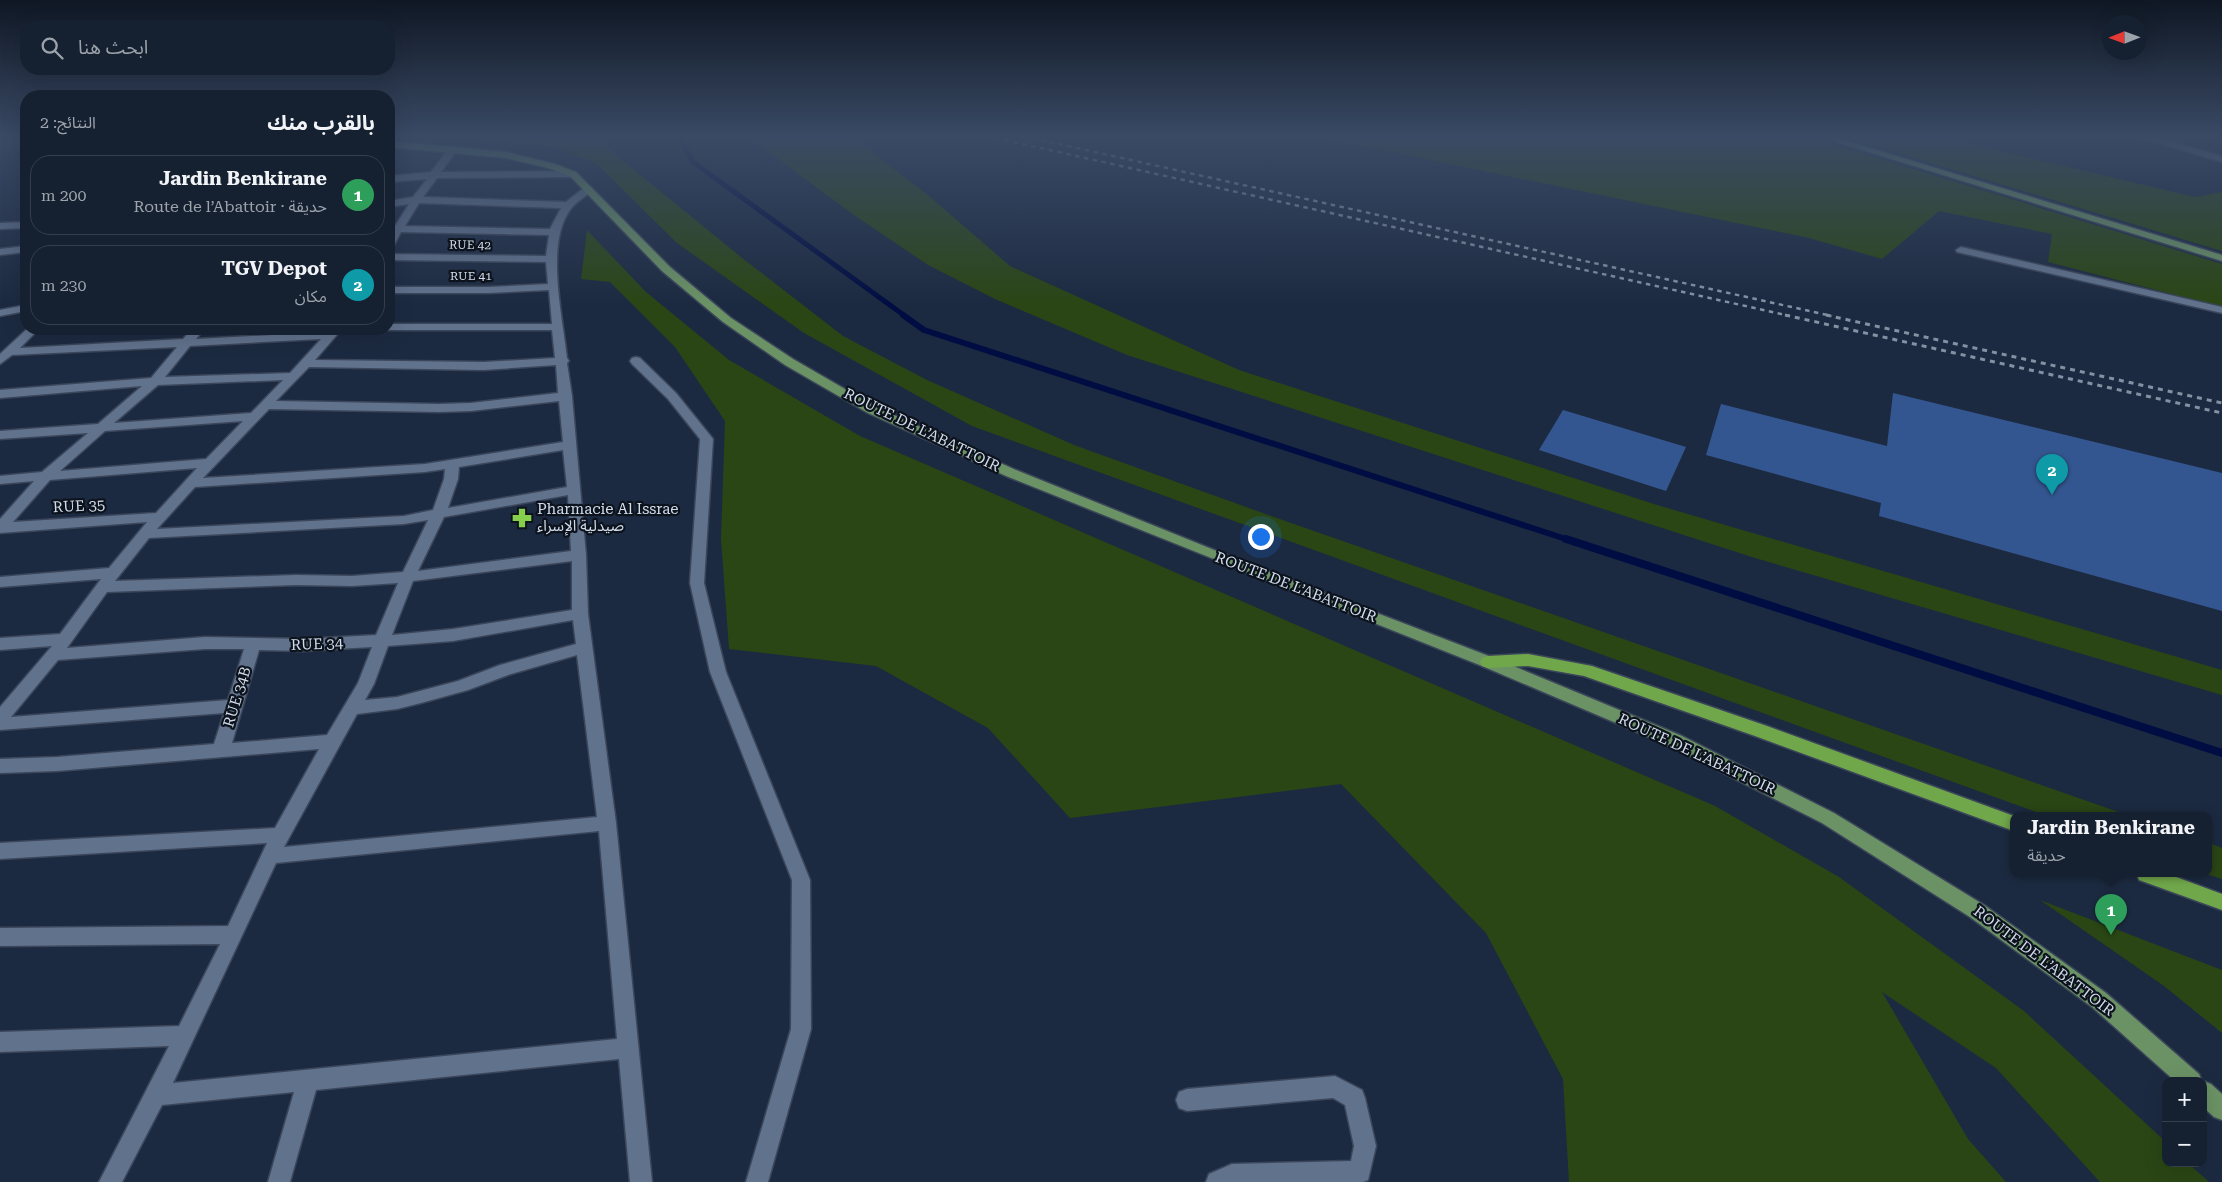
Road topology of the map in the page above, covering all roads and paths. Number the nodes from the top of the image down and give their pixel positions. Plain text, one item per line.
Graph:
1 (421, 193) edge
2 (580, 193) edge
3 (593, 193) edge
4 (2009, 193) edge
5 (416, 200) junction
6 (395, 203) edge
7 (568, 205) junction
8 (20, 225) edge
9 (0, 226) edge
10 (395, 226) edge
11 (395, 228) edge
12 (553, 232) junction
13 (20, 250) edge
14 (1961, 250) dead end
15 (0, 252) edge
16 (395, 257) edge
17 (551, 258) junction
18 (2222, 258) edge
19 (553, 287) junction
20 (395, 290) edge
21 (20, 309) edge
22 (2222, 310) edge
23 (0, 313) edge
24 (395, 327) edge
25 (558, 327) junction
26 (27, 335) edge
27 (194, 335) edge
28 (290, 335) edge
29 (331, 335) edge
30 (189, 342) junction
31 (5, 356) edge
32 (562, 361) junction
33 (636, 361) dead end
34 (307, 363) junction
35 (294, 376) junction
36 (155, 382) junction
37 (0, 394) edge
38 (566, 396) junction
39 (266, 405) junction
40 (252, 417) junction
41 (101, 428) junction
42 (0, 435) edge
43 (569, 445) junction
44 (211, 463) junction
45 (452, 465) junction
46 (46, 476) junction
47 (0, 480) edge
48 (190, 483) junction
49 (574, 490) junction
50 (438, 515) junction
51 (160, 517) junction
52 (0, 527) edge
53 (146, 534) junction
54 (579, 555) junction
55 (114, 573) junction
56 (408, 577) junction
57 (0, 582) edge
58 (103, 587) junction
59 (580, 614) junction
60 (64, 639) junction
61 (383, 641) junction
62 (0, 644) edge
63 (253, 645) junction
64 (585, 647) junction
65 (54, 655) junction
66 (1488, 662) junction
67 (234, 706) junction
68 (352, 708) junction
69 (0, 718) edge
70 (0, 724) edge
71 (332, 741) junction
72 (221, 750) junction
73 (0, 766) edge
74 (607, 823) junction
75 (2010, 823) edge
76 (280, 835) junction
77 (0, 851) edge
78 (270, 856) junction
79 (2154, 877) edge
80 (2222, 902) edge
81 (234, 935) junction
82 (0, 937) edge
83 (184, 1036) junction
84 (0, 1042) edge
85 (628, 1048) junction
86 (2187, 1077) edge
87 (308, 1081) junction
88 (156, 1095) junction
89 (2207, 1096) edge
90 (1187, 1100) dead end
91 (2222, 1109) edge
92 (110, 1182) edge
93 (279, 1182) edge
94 (641, 1182) edge
95 (757, 1182) edge
96 (1218, 1182) edge

1 - 5 street
2 - 7 street
3 - 66 main road, ROUTE DE L’ABATTOIR
4 - 18 main road
5 - 6 street
5 - 7 street
5 - 10 street
7 - 12 street
8 - 9 street
11 - 12 street
12 - 17 street
13 - 15 street
14 - 22 street
16 - 17 street, RUE 42
17 - 19 street
19 - 20 street, RUE 41
19 - 25 street
21 - 23 street
24 - 25 street
25 - 32 street
26 - 31 street
27 - 30 street
28 - 30 street
29 - 34 street
30 - 31 street
30 - 36 street
32 - 34 street
32 - 38 street
33 - 95 street
34 - 35 street
35 - 36 street
35 - 39 street
36 - 37 street
36 - 41 street
38 - 39 street
38 - 43 street
39 - 40 street
40 - 41 street
40 - 44 street
41 - 42 street
41 - 46 street
43 - 45 street
43 - 49 street
44 - 46 street
44 - 48 street
45 - 48 street
45 - 50 street
46 - 47 street
46 - 52 street
48 - 51 street
49 - 50 street
49 - 54 street
50 - 53 street
50 - 56 street
51 - 52 street, RUE 35
51 - 53 street
53 - 55 street
54 - 56 street
54 - 59 street
55 - 57 street
55 - 58 street
56 - 58 street
56 - 61 street
58 - 60 street
59 - 61 street, RUE 34
59 - 64 street
60 - 62 street
60 - 65 street
61 - 63 street, RUE 34
61 - 68 street
63 - 65 street, RUE 34
63 - 67 street, RUE 34B
64 - 68 street
64 - 74 street
65 - 69 street
66 - 75 highway
66 - 86 main road, ROUTE DE L’ABATTOIR
67 - 70 street
67 - 72 street, RUE 34B
68 - 71 street
71 - 72 street
71 - 76 street
72 - 73 street
74 - 78 street
74 - 85 street
76 - 77 street
76 - 78 street
78 - 81 street
79 - 80 highway
81 - 82 street
81 - 83 street
83 - 84 street
83 - 88 street
85 - 87 street
85 - 94 street
87 - 88 street
87 - 93 street
88 - 92 street
89 - 91 main road
90 - 96 street

